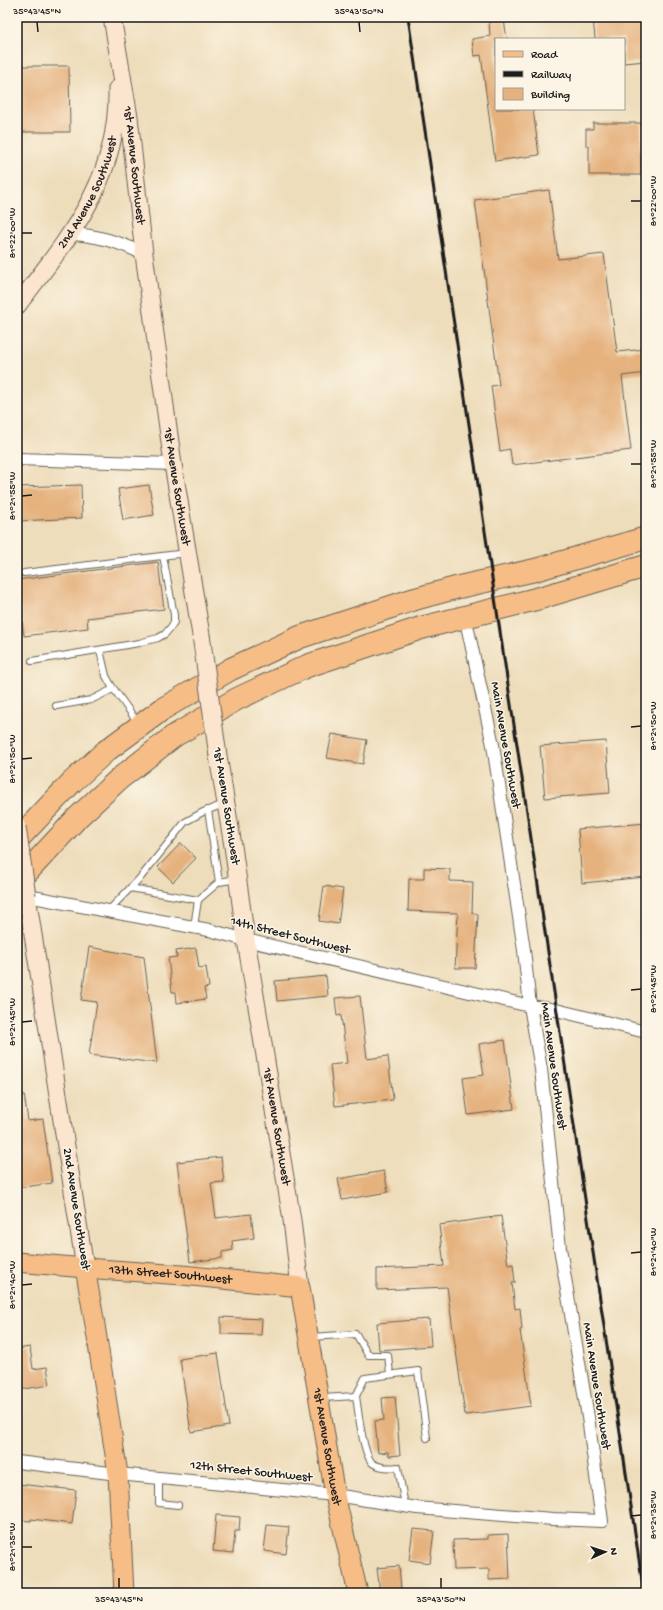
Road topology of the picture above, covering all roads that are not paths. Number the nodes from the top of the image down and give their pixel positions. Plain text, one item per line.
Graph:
1 (112, 17) edge
2 (115, 39) junction
3 (70, 234) junction
4 (144, 254) junction
5 (17, 306) edge
6 (17, 459) edge
7 (173, 464) junction
8 (646, 538) edge
9 (188, 553) junction
10 (163, 556) junction
11 (646, 566) edge
12 (24, 573) dead end
13 (465, 616) junction
14 (100, 650) junction
15 (32, 661) dead end
16 (113, 689) junction
17 (56, 706) dead end
18 (140, 726) junction
19 (226, 804) junction
20 (208, 810) junction
21 (17, 827) edge
22 (17, 840) edge
23 (237, 879) junction
24 (219, 882) junction
25 (130, 888) junction
26 (20, 891) edge
27 (198, 900) junction
28 (108, 911) junction
29 (194, 927) junction
30 (246, 940) junction
31 (530, 1006) junction
32 (646, 1032) edge
33 (17, 1262) edge
34 (84, 1268) junction
35 (300, 1287) junction
36 (309, 1337) junction
37 (390, 1374) junction
38 (356, 1396) junction
39 (320, 1398) junction
40 (427, 1438) dead end
41 (17, 1462) edge
42 (118, 1474) junction
43 (159, 1477) junction
44 (336, 1495) junction
45 (178, 1505) dead end
46 (405, 1506) junction
47 (602, 1521) joint
48 (124, 1593) edge
49 (358, 1593) edge

1 - 2 main road, 1st Avenue Southwest
2 - 3 main road, 2nd Avenue Southwest
2 - 4 main road, 1st Avenue Southwest
3 - 4 street
3 - 5 main road, 2nd Avenue Southwest
4 - 7 main road, 1st Avenue Southwest
6 - 7 street
7 - 9 main road, 1st Avenue Southwest
8 - 18 highway
9 - 10 lane
9 - 19 main road, 1st Avenue Southwest, bridge
10 - 12 lane
10 - 14 lane
11 - 13 highway
13 - 26 highway
13 - 31 street, Main Avenue Southwest
14 - 15 lane
14 - 16 lane
16 - 17 lane
16 - 18 lane
18 - 22 highway
19 - 20 lane
19 - 23 main road, 1st Avenue Southwest
20 - 24 lane
20 - 25 lane
21 - 26 main road, 2nd Avenue Southwest, bridge
23 - 24 lane
23 - 30 main road, 1st Avenue Southwest
24 - 27 lane
25 - 27 lane
25 - 28 lane
26 - 28 street, 14th Street Southwest
26 - 34 main road, 2nd Avenue Southwest
27 - 29 lane
28 - 29 street, 14th Street Southwest
29 - 30 street, 14th Street Southwest
30 - 31 street, 14th Street Southwest
30 - 35 main road, 1st Avenue Southwest
31 - 32 street, 14th Street Southwest
31 - 47 street, Main Avenue Southwest
33 - 34 main road, 13th Street Southwest
34 - 35 main road, 13th Street Southwest
34 - 42 main road, 2nd Avenue Southwest
35 - 36 main road, 1st Avenue Southwest
36 - 37 lane
36 - 39 main road, 1st Avenue Southwest
37 - 38 lane
37 - 40 lane
38 - 39 lane
38 - 46 lane
39 - 44 main road, 1st Avenue Southwest
41 - 42 street, 12th Street Southwest
42 - 43 street, 12th Street Southwest
42 - 48 main road, 2nd Avenue Southwest
43 - 44 street, 12th Street Southwest
43 - 45 lane
44 - 46 street, 12th Street Southwest
44 - 49 main road, 1st Avenue Southwest
46 - 47 street, 12th Street Southwest

